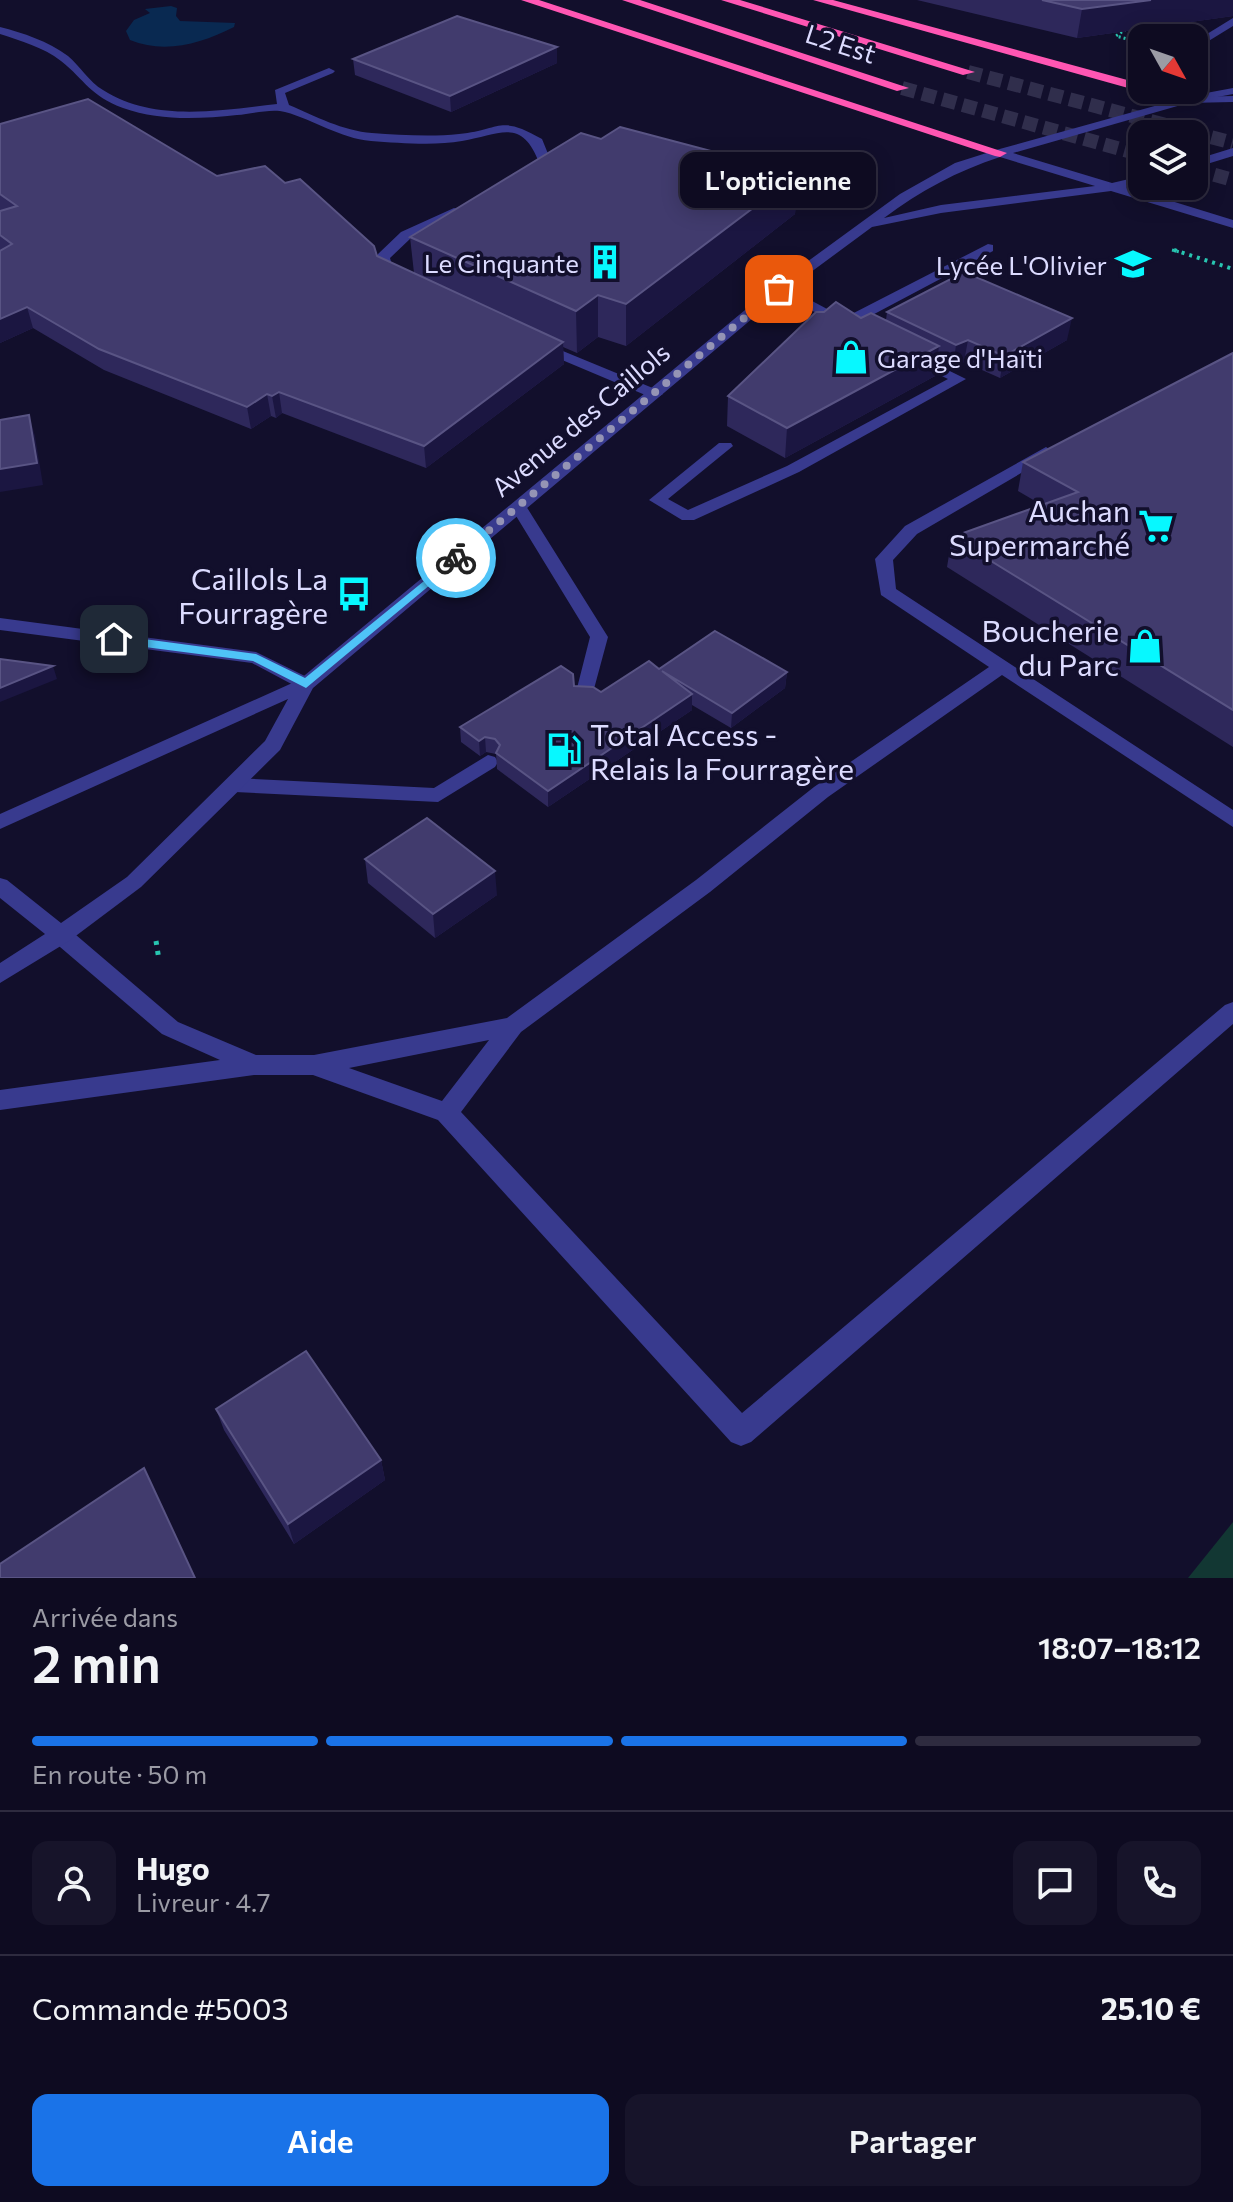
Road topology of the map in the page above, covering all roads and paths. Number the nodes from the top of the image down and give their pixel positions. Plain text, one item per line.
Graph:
1 (527, 0) edge
2 (628, 0) edge
3 (727, 0) edge
4 (819, 0) edge
5 (1233, 21) edge
6 (1127, 29) edge
7 (0, 30) edge
8 (1208, 38) edge
9 (1128, 39) edge
10 (329, 71) dead end
11 (968, 72) tunnel mouth
12 (1128, 84) edge
13 (902, 88) tunnel mouth
14 (1233, 91) edge
15 (1208, 93) edge
16 (1208, 97) edge
17 (1233, 99) edge
18 (1208, 103) edge
19 (1155, 104) edge
20 (284, 107) junction
21 (1233, 112) edge
22 (1233, 152) edge
23 (1000, 153) junction
24 (1208, 160) edge
25 (528, 180) edge
26 (1128, 184) edge
27 (1115, 187) junction
28 (474, 205) edge
29 (1233, 226) edge
30 (856, 230) junction
31 (988, 248) dead end
32 (415, 287) edge
33 (779, 289) junction
34 (522, 338) edge
35 (895, 348) edge
36 (655, 394) junction
37 (725, 446) dead end
38 (1050, 450) edge
39 (518, 506) junction
40 (0, 624) edge
41 (1001, 667) junction
42 (306, 684) junction
43 (584, 696) edge
44 (488, 762) dead end
45 (235, 785) junction
46 (1233, 820) edge
47 (0, 822) edge
48 (0, 886) edge
49 (61, 935) junction
50 (0, 974) edge
51 (1233, 1011) edge
52 (513, 1026) junction
53 (254, 1065) junction
54 (314, 1065) junction
55 (0, 1100) edge
56 (447, 1113) junction

1 - 23 highway
2 - 13 highway, L2 Est
3 - 11 highway, L2 Est
4 - 12 highway
5 - 8 street
6 - 9 path
7 - 20 street
10 - 20 street
14 - 15 street
16 - 17 street, Avenue des Caillols
18 - 21 street
19 - 23 street, Avenue des Caillols
20 - 25 street
22 - 24 street
23 - 27 street
23 - 30 street, Avenue des Caillols
26 - 27 street, Avenue des Caillols
27 - 29 street
27 - 30 street, Avenue des Caillols
28 - 32 street
30 - 33 street, Avenue des Caillols
31 - 33 street
33 - 36 street, Avenue des Caillols
34 - 36 street
35 - 37 street
36 - 39 street, Avenue des Caillols
38 - 41 street
39 - 42 street, Avenue des Caillols
39 - 43 street
40 - 42 street
41 - 46 street
41 - 52 street
42 - 45 street, Avenue des Caillols
42 - 47 street, Avenue des Caillols
44 - 45 street
45 - 49 street, Avenue des Caillols
48 - 49 street
49 - 50 street, Avenue des Caillols
49 - 53 street
51 - 56 street
52 - 54 street
52 - 56 street
53 - 54 street
53 - 55 street
54 - 56 street

